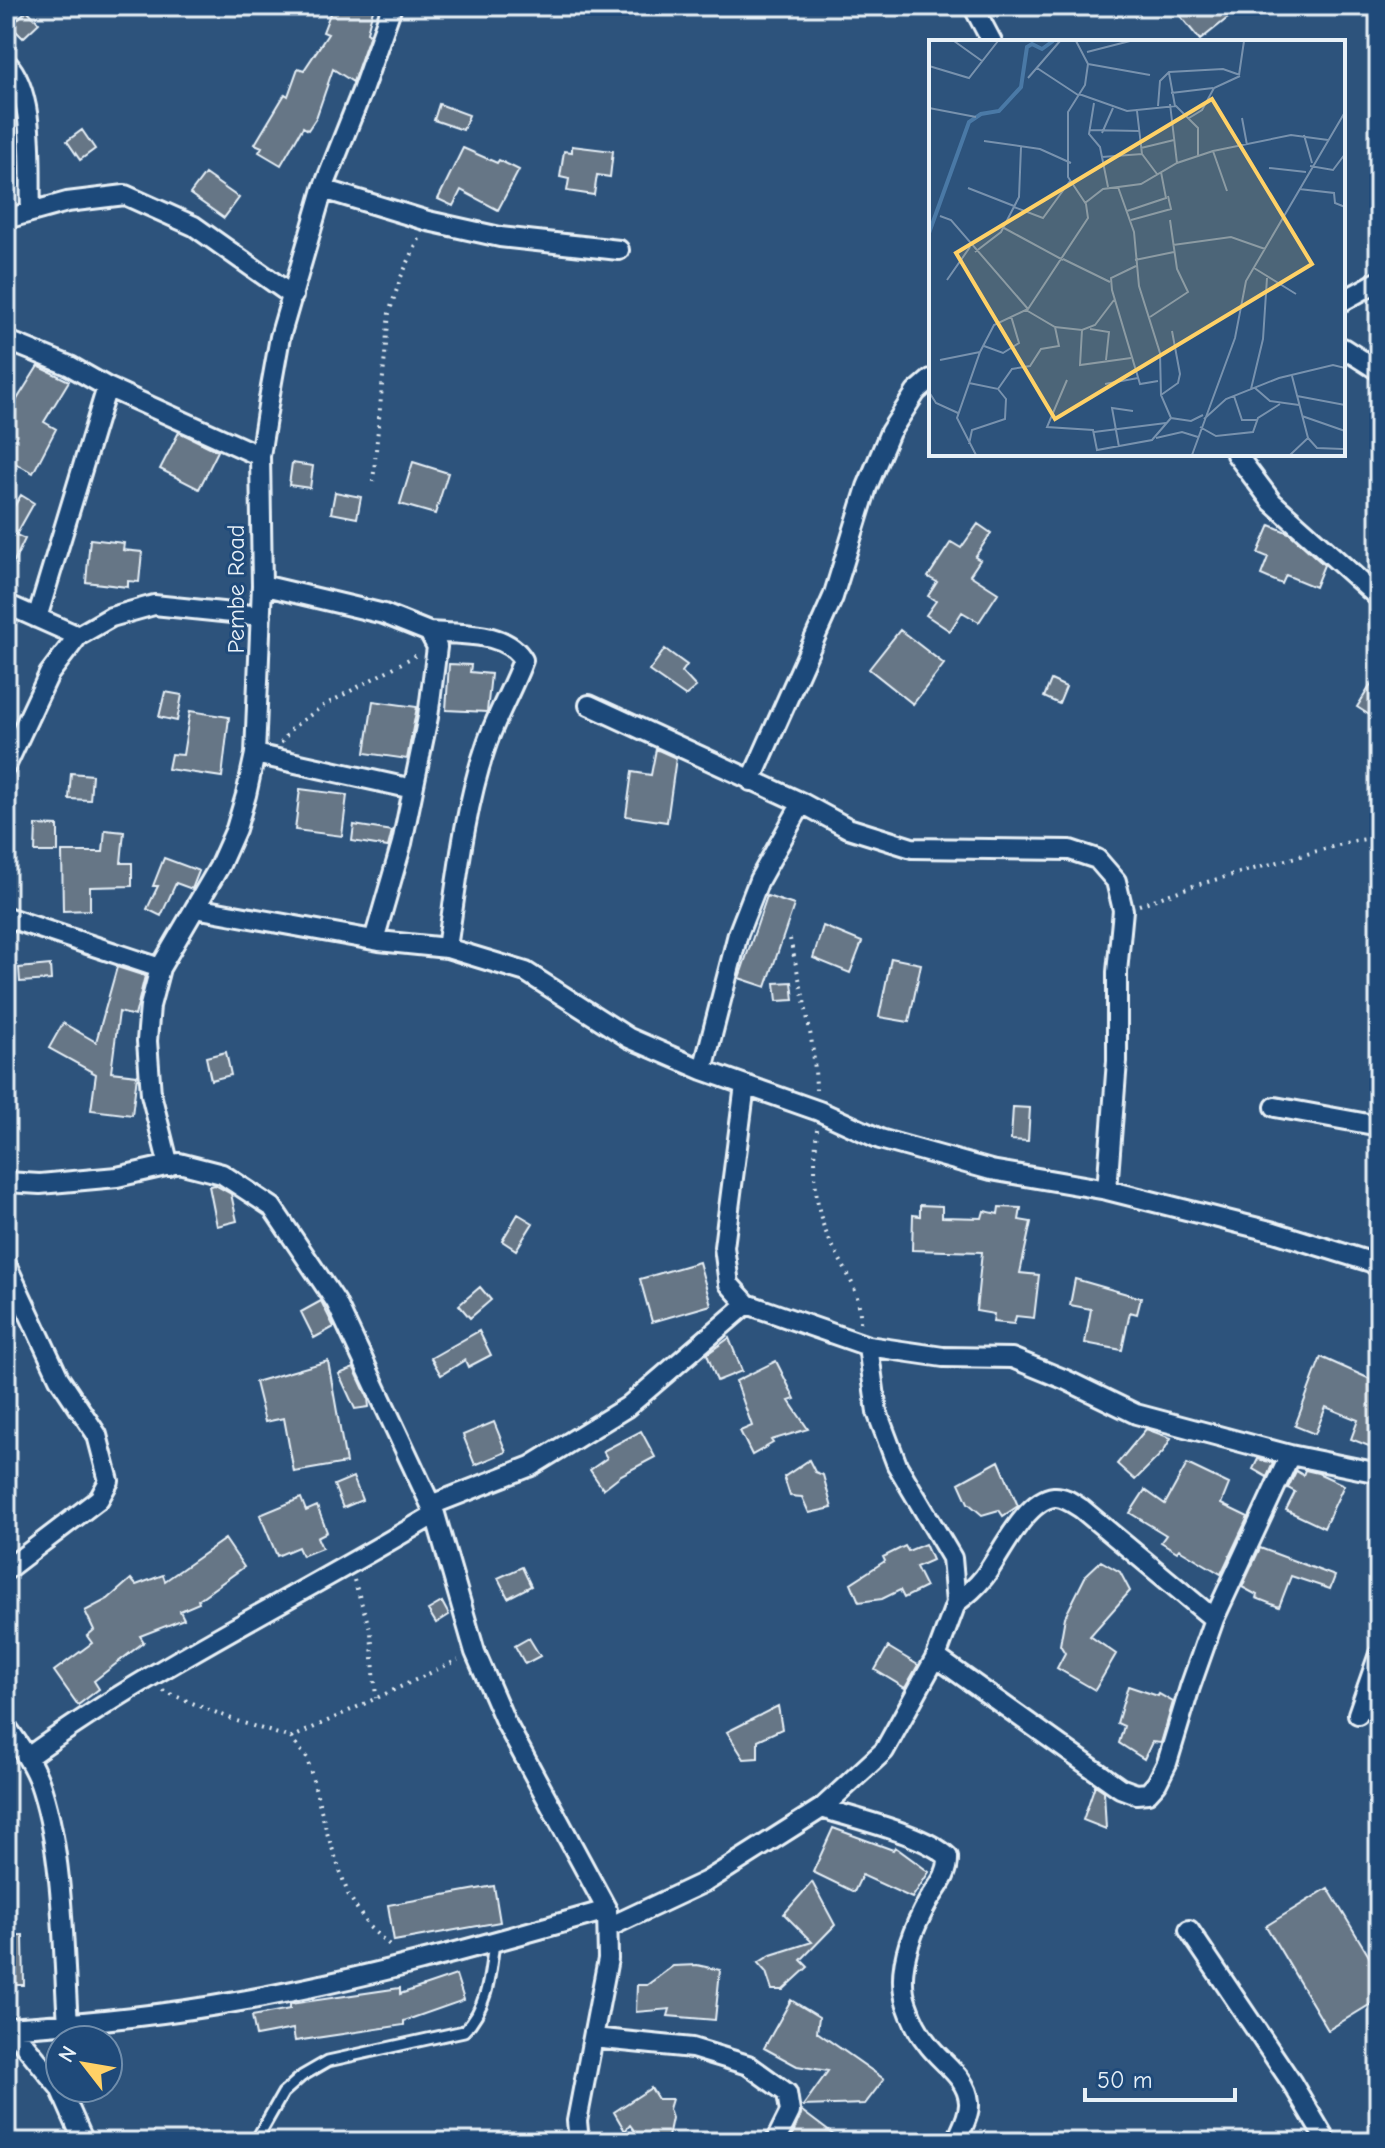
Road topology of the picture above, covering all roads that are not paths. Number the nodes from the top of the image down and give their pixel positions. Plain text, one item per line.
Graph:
1 (392, 6) edge
2 (973, 6) edge
3 (991, 40) edge
4 (6, 62) edge
5 (323, 189) junction
6 (31, 212) junction
7 (6, 219) edge
8 (619, 250) dead end
9 (1379, 281) edge
10 (293, 296) junction
11 (1345, 300) edge
12 (6, 340) edge
13 (1345, 349) edge
14 (1379, 371) edge
15 (929, 381) edge
16 (107, 387) junction
17 (260, 456) junction
18 (1238, 456) edge
19 (262, 585) junction
20 (1379, 598) edge
21 (6, 604) edge
22 (261, 616) junction
23 (37, 618) junction
24 (78, 636) junction
25 (433, 640) junction
26 (589, 705) dead end
27 (262, 756) junction
28 (6, 766) edge
29 (751, 781) junction
30 (413, 789) junction
31 (802, 803) junction
32 (195, 908) junction
33 (6, 917) edge
34 (374, 940) junction
35 (447, 948) junction
36 (160, 968) junction
37 (703, 1070) junction
38 (745, 1085) junction
39 (1275, 1107) dead end
40 (1379, 1126) edge
41 (169, 1166) junction
42 (6, 1182) edge
43 (1107, 1190) junction
44 (6, 1264) edge
45 (1379, 1268) edge
46 (747, 1304) junction
47 (863, 1344) junction
48 (1290, 1455) junction
49 (1379, 1473) edge
50 (433, 1510) junction
51 (6, 1570) edge
52 (956, 1603) junction
53 (1214, 1619) junction
54 (1379, 1654) edge
55 (936, 1657) junction
56 (1358, 1714) dead end
57 (6, 1726) edge
58 (28, 1757) junction
59 (822, 1808) junction
60 (608, 1918) junction
61 (1189, 1930) dead end
62 (494, 1942) junction
63 (68, 2024) joint
64 (44, 2026) edge
65 (8, 2028) edge
66 (593, 2038) junction
67 (44, 2070) edge
68 (67, 2104) edge
69 (84, 2142) edge
70 (255, 2142) edge
71 (579, 2142) edge
72 (775, 2142) edge
73 (956, 2142) edge
74 (1327, 2142) edge

1 - 5 street, Pembe Road
2 - 3 street
4 - 6 street
5 - 8 street
5 - 10 street, Pembe Road
6 - 7 street
6 - 10 street
9 - 11 street
10 - 17 street, Pembe Road
12 - 16 street
13 - 14 street
15 - 29 street
16 - 17 street
16 - 23 street
17 - 19 street, Pembe Road
18 - 20 street
19 - 22 street, Pembe Road
19 - 25 street
21 - 23 street
22 - 24 street
22 - 27 street, Pembe Road
23 - 24 street
24 - 28 street
25 - 30 street
25 - 35 street
26 - 29 street
27 - 30 street
27 - 32 street, Pembe Road
29 - 31 street
30 - 34 street
31 - 37 street
31 - 43 street
32 - 34 street
32 - 36 street, Pembe Road
33 - 36 street
34 - 35 street
35 - 37 street
36 - 41 street, Pembe Road
37 - 38 street
38 - 43 street
38 - 46 street
39 - 40 street
41 - 42 street
41 - 50 street
43 - 45 street
44 - 51 street
46 - 47 street
46 - 50 street
47 - 48 street
47 - 52 street
48 - 49 street
48 - 53 street
50 - 58 street
50 - 60 street
52 - 53 street
52 - 55 street
53 - 55 street
54 - 56 street
55 - 59 street
57 - 58 street
58 - 63 street
59 - 60 street
59 - 73 street
60 - 62 street
60 - 66 street
61 - 74 street
62 - 63 street
62 - 70 lane
64 - 65 street
65 - 67 street
66 - 71 street
66 - 72 street
68 - 69 street

